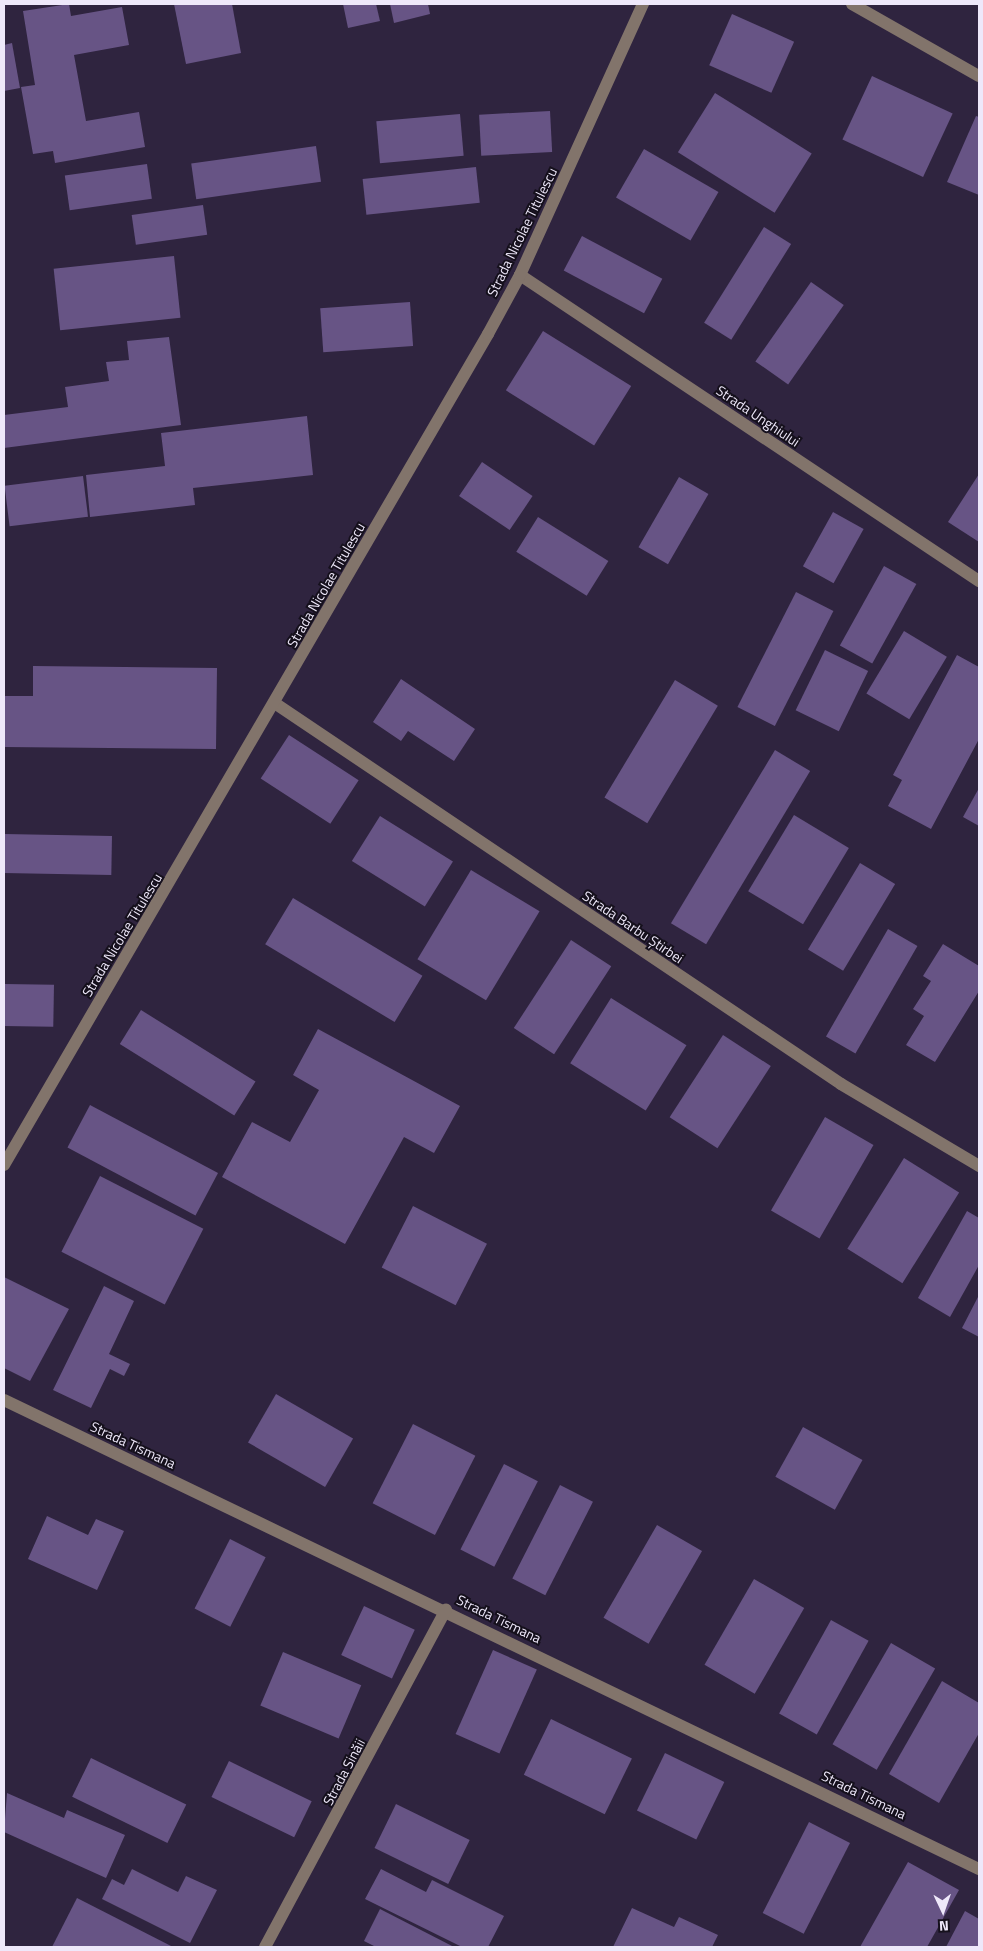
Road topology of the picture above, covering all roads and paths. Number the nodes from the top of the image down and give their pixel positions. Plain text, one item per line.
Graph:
1 (643, 4) edge
2 (852, 4) edge
3 (979, 76) edge
4 (520, 275) junction
5 (979, 581) edge
6 (276, 704) junction
7 (4, 1165) edge
8 (979, 1166) edge
9 (4, 1400) edge
10 (446, 1610) junction
11 (979, 1869) edge
12 (265, 1947) edge

1 - 4 street, Strada Nicolae Titulescu
2 - 3 street
4 - 5 street, Strada Unghiului
4 - 6 street, Strada Nicolae Titulescu
6 - 7 street, Strada Nicolae Titulescu
6 - 8 street, Strada Barbu Știrbei
9 - 10 street, Strada Tismana
10 - 11 street, Strada Tismana
10 - 12 street, Strada Sinăii

